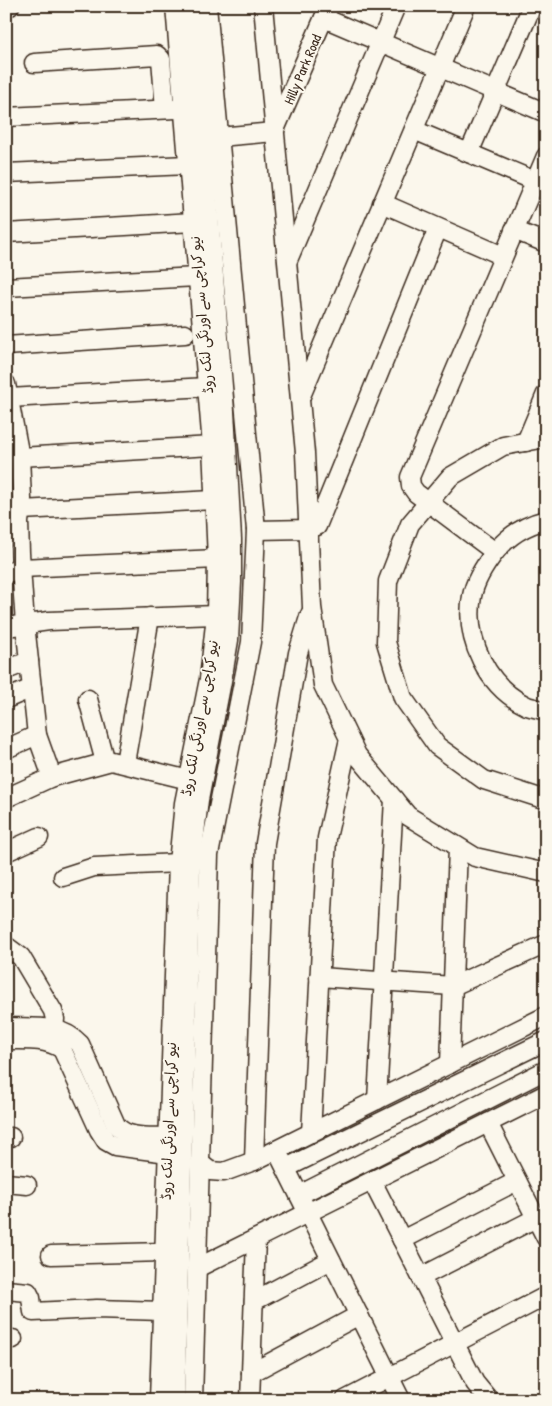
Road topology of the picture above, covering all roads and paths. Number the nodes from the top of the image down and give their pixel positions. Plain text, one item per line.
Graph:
1 (175, 6) edge
2 (192, 6) edge
3 (207, 6) edge
4 (262, 6) edge
5 (396, 6) edge
6 (466, 6) edge
7 (532, 6) edge
8 (326, 12) edge
9 (381, 43) junction
10 (34, 63) dead end
11 (440, 68) junction
12 (496, 92) junction
13 (183, 109) junction
14 (165, 110) junction
15 (546, 113) edge
16 (6, 117) edge
17 (414, 130) junction
18 (274, 132) junction
19 (219, 137) junction
20 (469, 153) junction
21 (546, 156) edge
22 (188, 165) junction
23 (6, 173) edge
24 (535, 181) junction
25 (382, 203) junction
26 (193, 222) junction
27 (438, 228) junction
28 (514, 230) junction
29 (6, 233) edge
30 (546, 244) edge
31 (503, 256) junction
32 (287, 263) junction
33 (6, 287) edge
34 (204, 287) junction
35 (185, 334) dead end
36 (6, 346) edge
37 (207, 387) junction
38 (7, 391) edge
39 (546, 394) edge
40 (299, 399) junction
41 (11, 437) edge
42 (546, 438) edge
43 (526, 442) junction
44 (212, 446) junction
45 (20, 457) junction
46 (14, 483) edge
47 (214, 500) junction
48 (428, 502) junction
49 (15, 520) edge
50 (546, 520) edge
51 (308, 529) junction
52 (256, 530) junction
53 (224, 539) junction
54 (495, 552) junction
55 (217, 559) junction
56 (14, 571) edge
57 (312, 608) junction
58 (216, 615) junction
59 (150, 617) junction
60 (25, 624) junction
61 (6, 627) edge
62 (29, 661) junction
63 (6, 670) edge
64 (32, 688) junction
65 (6, 699) edge
66 (88, 699) dead end
67 (546, 711) edge
68 (37, 736) junction
69 (349, 739) junction
70 (6, 749) edge
71 (105, 762) junction
72 (125, 764) junction
73 (52, 777) junction
74 (189, 780) junction
75 (6, 798) edge
76 (546, 798) edge
77 (394, 799) junction
78 (40, 837) dead end
79 (458, 847) junction
80 (6, 852) edge
81 (178, 863) junction
82 (546, 873) edge
83 (63, 877) dead end
84 (546, 944) edge
85 (6, 946) edge
86 (319, 977) junction
87 (384, 981) junction
88 (453, 986) junction
89 (546, 1016) edge
90 (6, 1027) edge
91 (54, 1036) junction
92 (6, 1040) edge
93 (546, 1041) edge
94 (450, 1064) junction
95 (546, 1070) edge
96 (546, 1094) edge
97 (377, 1100) junction
98 (488, 1123) junction
99 (310, 1133) junction
100 (168, 1145) junction
101 (276, 1150) junction
102 (254, 1161) junction
103 (200, 1163) junction
104 (286, 1168) junction
105 (372, 1181) junction
106 (517, 1181) junction
107 (6, 1184) edge
108 (27, 1184) dead end
109 (299, 1195) junction
110 (308, 1213) junction
111 (536, 1218) junction
112 (546, 1238) edge
113 (256, 1239) junction
114 (402, 1240) junction
115 (170, 1241) junction
116 (51, 1255) dead end
117 (332, 1260) junction
118 (197, 1268) junction
119 (421, 1277) junction
120 (6, 1290) edge
121 (546, 1296) edge
122 (254, 1301) junction
123 (528, 1305) junction
124 (546, 1307) edge
125 (162, 1310) junction
126 (359, 1315) junction
127 (454, 1343) junction
128 (251, 1373) junction
129 (389, 1377) junction
130 (159, 1400) edge
131 (175, 1400) edge
132 (193, 1400) edge
133 (250, 1400) edge
134 (345, 1400) edge
135 (400, 1400) edge
136 (489, 1400) edge

1 - 13 street, نیو کراچی سے اورنگی لنک روڈ
2 - 34 street, نیو کراچی سے اورنگی لنک روڈ
3 - 19 street
4 - 18 street
5 - 9 street
6 - 11 street
7 - 12 street
8 - 9 street
8 - 18 street, Hilly Park Road
9 - 11 street
9 - 32 street
10 - 14 street
11 - 12 street
11 - 17 street
12 - 15 street
12 - 20 street
13 - 14 street
13 - 22 street, نیو کراچی سے اورنگی لنک روڈ
14 - 16 street
17 - 20 street
17 - 25 street
18 - 19 street
18 - 32 street
19 - 52 street
20 - 24 street
21 - 24 street
22 - 23 street
22 - 26 street, نیو کراچی سے اورنگی لنک روڈ
24 - 28 street
25 - 27 street
25 - 40 street
26 - 29 street
26 - 34 street, نیو کراچی سے اورنگی لنک روڈ
27 - 31 street
27 - 51 street
28 - 30 street
28 - 31 street
31 - 48 street
32 - 40 street
33 - 34 street
34 - 37 street, نیو کراچی سے اورنگی لنک روڈ
34 - 53 street, نیو کراچی سے اورنگی لنک روڈ
35 - 36 street
37 - 38 street
37 - 44 street, نیو کراچی سے اورنگی لنک روڈ
38 - 41 street
39 - 43 street
40 - 51 street
41 - 45 street
42 - 43 street
43 - 48 street
44 - 45 street
44 - 47 street, نیو کراچی سے اورنگی لنک روڈ
45 - 46 street
46 - 49 street
47 - 49 street
47 - 53 street, نیو کراچی سے اورنگی لنک روڈ
48 - 54 street
48 - 76 street
49 - 56 street
50 - 54 street
51 - 52 street
51 - 57 street
52 - 103 street
53 - 55 street, نیو کراچی سے اورنگی لنک روڈ
53 - 115 street, نیو کراچی سے اورنگی لنک روڈ
54 - 67 street
55 - 56 street
55 - 58 street, نیو کراچی سے اورنگی لنک روڈ
56 - 60 street
57 - 69 street
57 - 102 street
58 - 59 street
58 - 74 street, نیو کراچی سے اورنگی لنک روڈ
59 - 60 street
59 - 72 street
60 - 61 street
60 - 62 street
62 - 63 street
62 - 64 street
64 - 65 street
64 - 68 street
66 - 71 street
68 - 70 street
68 - 73 street
69 - 77 street
69 - 86 street
71 - 72 street
71 - 73 street
72 - 74 street
73 - 75 street
74 - 81 street, نیو کراچی سے اورنگی لنک روڈ
77 - 79 street
77 - 87 street
78 - 80 street
79 - 82 street
79 - 88 street
81 - 83 street
81 - 100 street, نیو کراچی سے اورنگی لنک روڈ
84 - 88 street
85 - 91 street
86 - 87 street
86 - 99 street
87 - 88 street
87 - 97 street
88 - 94 street
89 - 94 street
90 - 91 street
91 - 92 street
91 - 100 street
93 - 104 street
94 - 97 street
95 - 109 street
96 - 98 street
97 - 99 street
98 - 105 street
98 - 106 street
99 - 101 street
100 - 115 street, نیو کراچی سے اورنگی لنک روڈ
101 - 102 street
101 - 104 street
102 - 103 street
103 - 118 street
104 - 109 street
105 - 110 street
105 - 114 street
106 - 111 street
106 - 114 street
107 - 108 street
109 - 110 street
110 - 113 street
110 - 117 street
111 - 112 street
111 - 119 street
113 - 118 street
113 - 122 street
114 - 119 street
115 - 116 street
115 - 125 street, نیو کراچی سے اورنگی لنک روڈ
115 - 131 street, نیو کراچی سے اورنگی لنک روڈ
117 - 122 street
117 - 126 street
118 - 132 street
119 - 127 street
120 - 125 street
121 - 123 street
122 - 128 street
123 - 124 street
123 - 127 street
125 - 130 street, نیو کراچی سے اورنگی لنک روڈ
126 - 128 street
126 - 129 street
127 - 129 street
127 - 136 street
128 - 133 street
129 - 134 street
129 - 135 street

